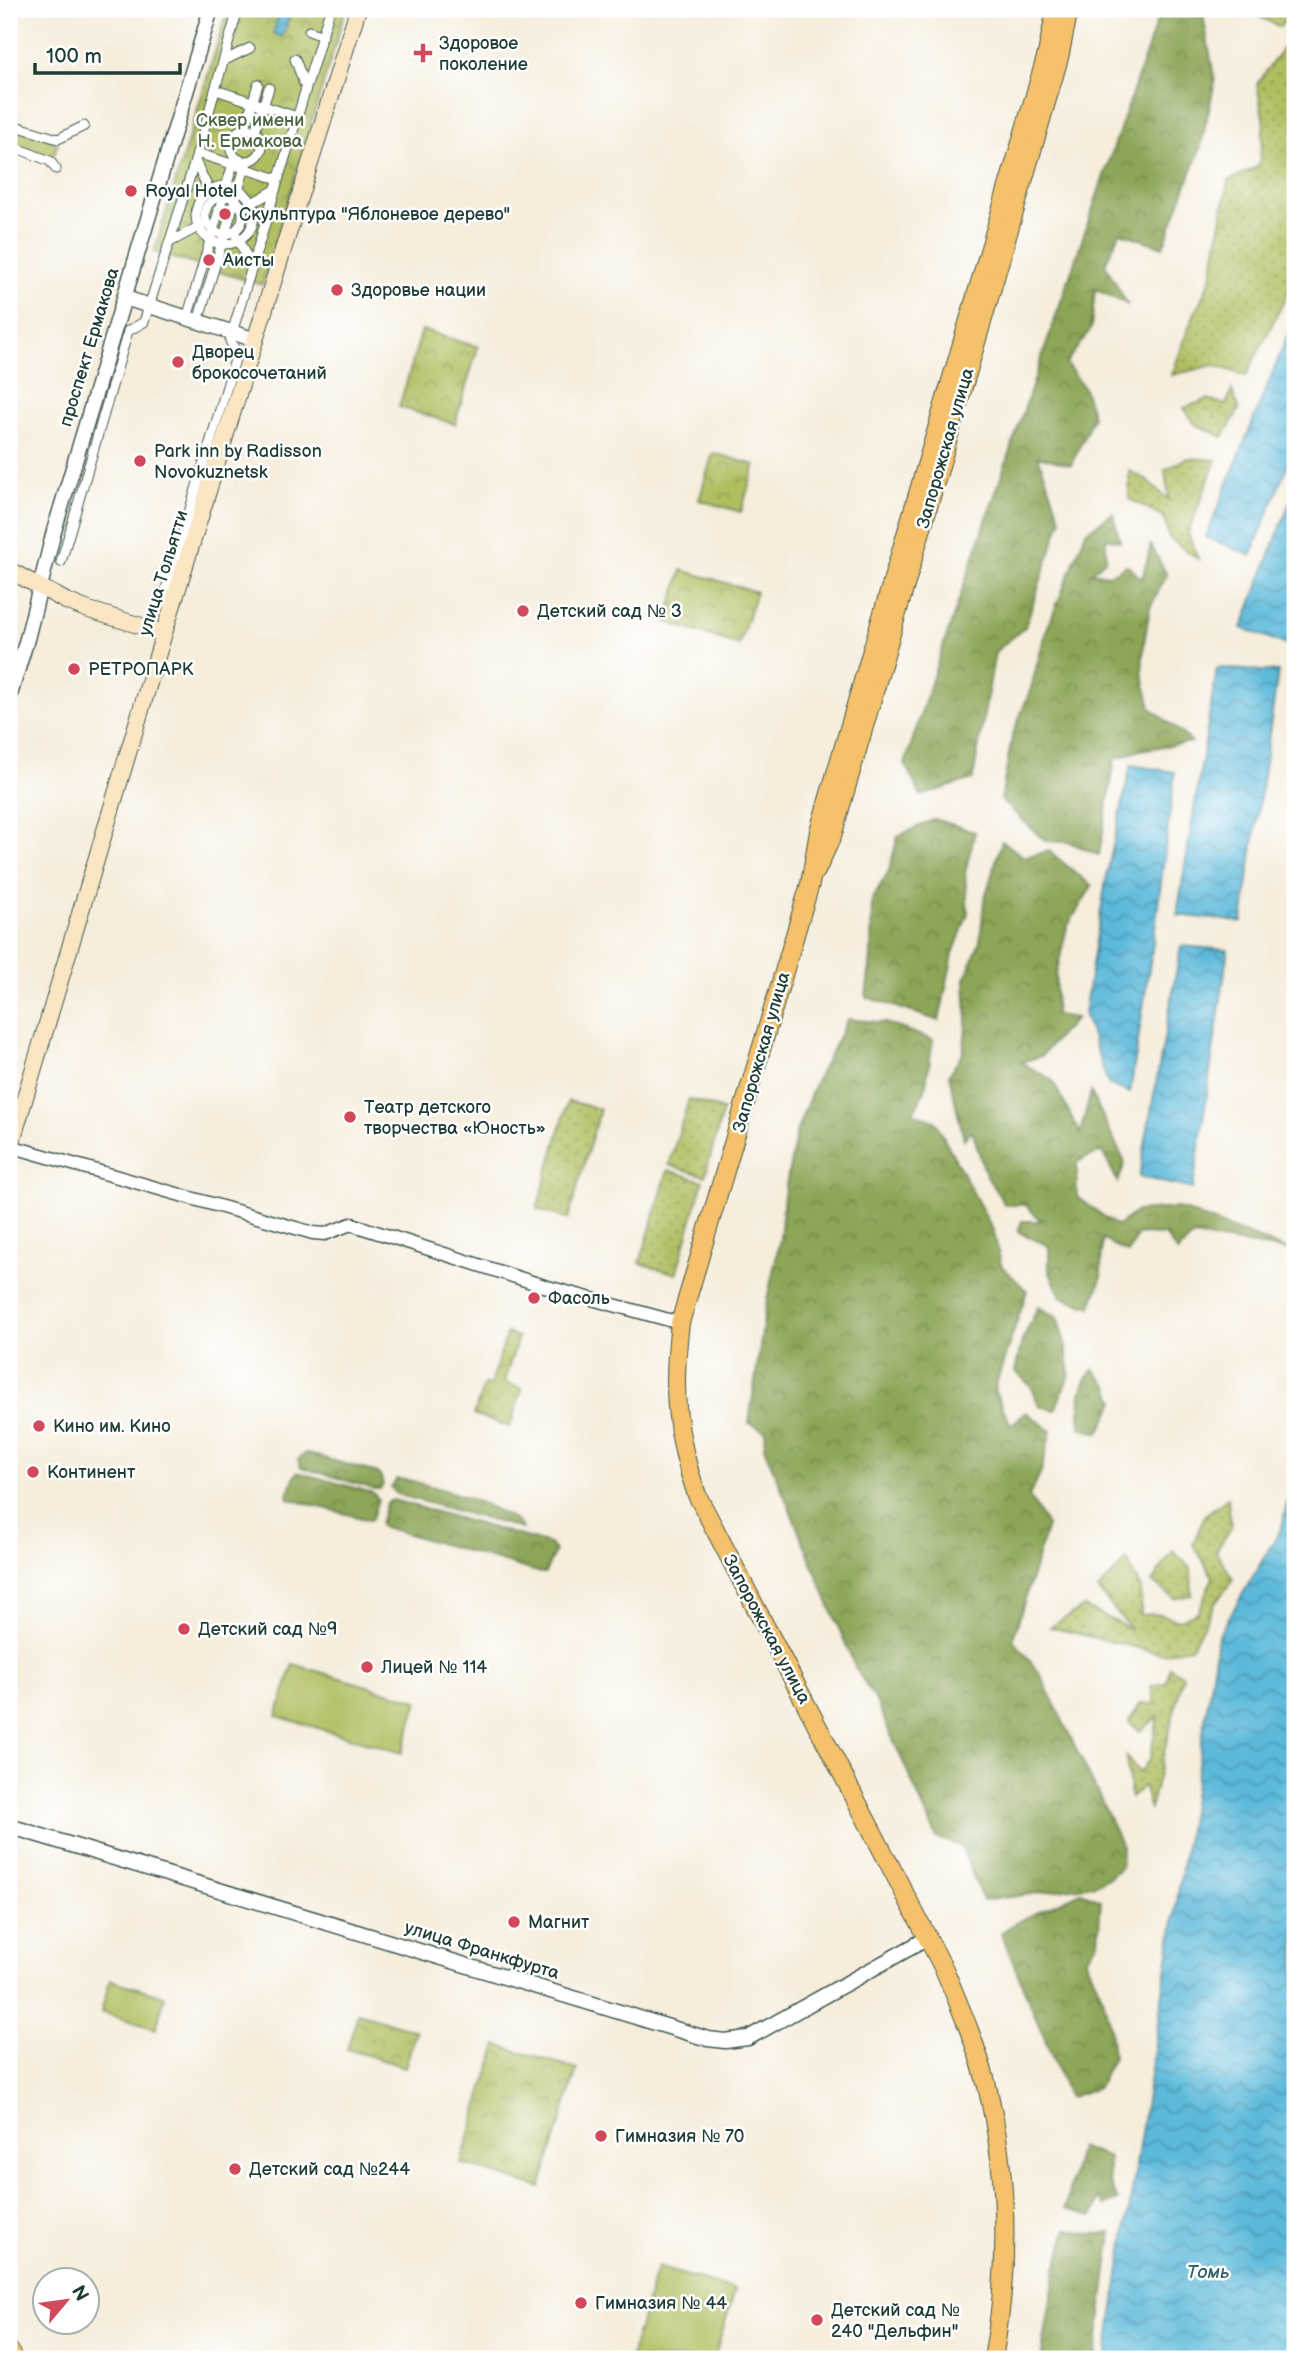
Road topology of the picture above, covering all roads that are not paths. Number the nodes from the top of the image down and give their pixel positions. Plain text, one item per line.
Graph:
1 (211, 9) edge
2 (238, 9) edge
3 (330, 9) edge
4 (358, 9) edge
5 (1056, 9) edge
6 (1069, 9) edge
7 (309, 31) dead end
8 (323, 36) junction
9 (250, 48) dead end
10 (295, 58) dead end
11 (225, 60) junction
12 (258, 84) dead end
13 (306, 87) junction
14 (269, 88) dead end
15 (216, 90) junction
16 (253, 102) junction
17 (263, 105) junction
18 (297, 117) junction
19 (9, 124) edge
20 (84, 126) dead end
21 (251, 130) junction
22 (9, 145) edge
23 (196, 157) junction
24 (234, 161) junction
25 (246, 164) junction
26 (57, 169) dead end
27 (278, 179) junction
28 (227, 186) junction
29 (238, 189) junction
30 (275, 190) junction
31 (211, 195) junction
32 (223, 196) junction
33 (235, 200) junction
34 (182, 201) junction
35 (251, 203) junction
36 (202, 207) junction
37 (242, 208) junction
38 (242, 220) junction
39 (253, 223) junction
40 (264, 228) junction
41 (207, 230) junction
42 (234, 230) junction
43 (223, 238) junction
44 (238, 240) junction
45 (170, 242) junction
46 (252, 268) junction
47 (125, 298) junction
48 (149, 306) junction
49 (192, 319) junction
50 (232, 333) junction
51 (256, 340) junction
52 (61, 562) dead end
53 (9, 570) edge
54 (39, 585) junction
55 (162, 602) dead end
56 (164, 633) junction
57 (9, 698) edge
58 (810, 884) junction
59 (10, 1148) edge
60 (681, 1323) junction
61 (9, 1826) edge
62 (928, 1938) junction
63 (9, 2350) edge
64 (13, 2359) edge
65 (993, 2359) edge

1 - 47 street, проспект Ермакова
2 - 11 street
3 - 8 street
4 - 51 main road, улица Тольятти
5 - 58 main road, Запорожская улица
6 - 58 main road, Запорожская улица
7 - 8 street
8 - 13 street
9 - 11 street
10 - 13 street
11 - 15 street
12 - 16 street
13 - 18 street
14 - 17 street
15 - 16 street
15 - 23 street
16 - 17 street
16 - 21 street
17 - 18 street
17 - 21 street
18 - 27 street
19 - 20 street
21 - 24 street
21 - 25 street
22 - 26 street
23 - 24 street
23 - 31 street
23 - 34 street
24 - 25 street
24 - 28 street
25 - 27 street
25 - 29 street
27 - 30 street
28 - 29 street
28 - 31 street
28 - 32 street
29 - 33 street
29 - 35 street
30 - 35 street
30 - 40 street
31 - 32 street
31 - 36 street
32 - 33 street
32 - 41 street
33 - 37 street
33 - 43 street
34 - 36 street
34 - 45 street
35 - 37 street
35 - 39 street
36 - 41 street
37 - 38 street
38 - 39 street
38 - 42 street
39 - 40 street
39 - 44 street
40 - 46 street
41 - 43 street
41 - 45 street
41 - 49 street
42 - 43 street
42 - 44 street
43 - 44 street
43 - 49 street
44 - 46 street
45 - 48 street
46 - 50 street
47 - 48 street
47 - 54 street, проспект Ермакова
48 - 49 street
48 - 52 street
49 - 50 street
50 - 51 street
50 - 55 street
51 - 56 main road, улица Тольятти
53 - 54 main road
54 - 56 main road
54 - 57 street, проспект Ермакова
56 - 59 main road, улица Тольятти
58 - 60 main road, Запорожская улица
59 - 60 street
60 - 62 main road, Запорожская улица
61 - 62 street, улица Франкфурта
62 - 65 main road, Запорожская улица
63 - 64 main road

